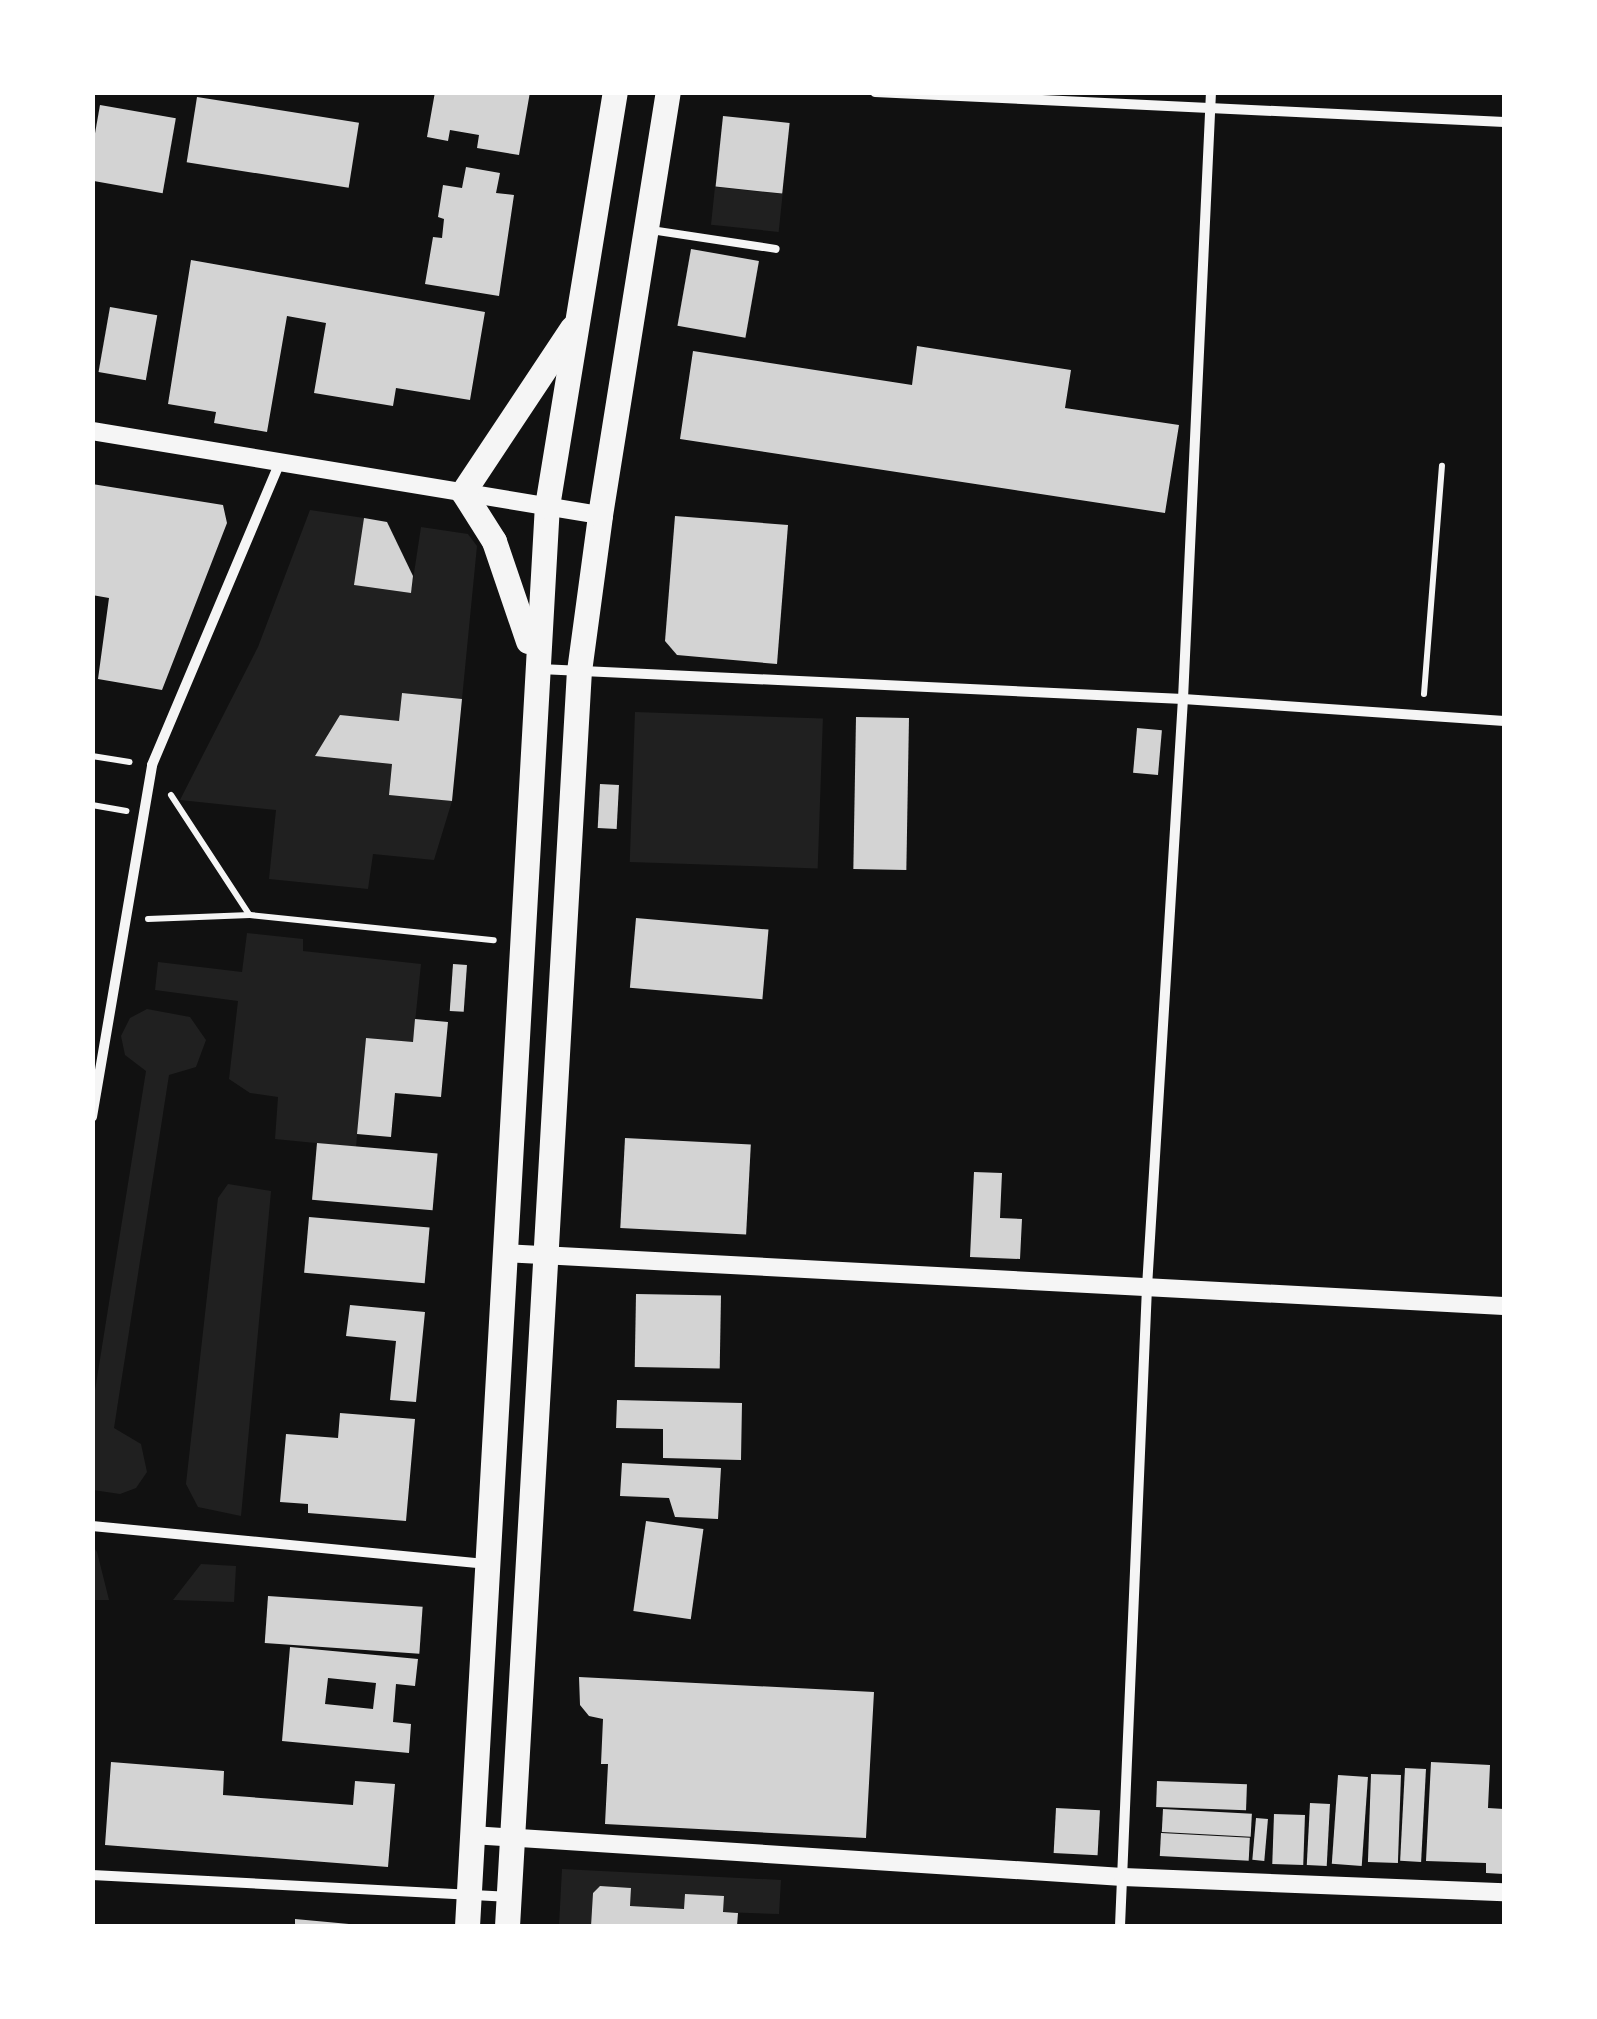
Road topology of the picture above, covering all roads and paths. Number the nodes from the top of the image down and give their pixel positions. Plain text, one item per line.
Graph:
1 (615, 92) edge
2 (668, 92) edge
3 (875, 92) edge
4 (1211, 92) edge
5 (1210, 108) junction
6 (1504, 122) edge
7 (646, 230) junction
8 (776, 249) dead end
9 (577, 320) junction
10 (92, 431) edge
11 (280, 462) junction
12 (1442, 466) dead end
13 (463, 492) junction
14 (547, 506) junction
15 (600, 515) junction
16 (534, 669) junction
17 (579, 672) junction
18 (1184, 699) junction
19 (1422, 716) junction
20 (1504, 721) edge
21 (92, 756) edge
22 (152, 766) junction
23 (250, 915) junction
24 (126, 920) junction
25 (471, 938) dead end
26 (92, 1117) edge
27 (503, 1253) junction
28 (546, 1255) junction
29 (1148, 1288) junction
30 (1504, 1306) edge
31 (92, 1526) edge
32 (488, 1564) junction
33 (472, 1835) junction
34 (512, 1837) junction
35 (92, 1875) edge
36 (1123, 1877) junction
37 (1504, 1892) edge
38 (469, 1896) junction
39 (508, 1898) junction
40 (467, 1926) edge
41 (507, 1926) edge
42 (1120, 1926) edge

1 - 9 main road
2 - 7 main road
3 - 5 street
4 - 5 street
5 - 6 street
5 - 18 street
7 - 8 lane
7 - 15 main road
9 - 13 main road
9 - 14 main road
10 - 11 street
11 - 13 street
11 - 22 street
12 - 19 path
13 - 14 street
13 - 16 main road
14 - 15 street
14 - 16 main road
15 - 17 main road
16 - 17 street
16 - 27 main road
17 - 18 street
17 - 28 main road
18 - 19 street
18 - 29 street
19 - 20 street
21 - 22 path
22 - 23 path
22 - 24 street
23 - 24 path
23 - 25 path
24 - 26 street
27 - 28 street
27 - 32 main road
28 - 29 street
28 - 34 main road
29 - 30 street
29 - 36 street
31 - 32 street
32 - 33 main road
33 - 34 street
33 - 38 main road
34 - 36 street
34 - 39 main road
35 - 38 street
36 - 37 street
36 - 42 street
38 - 39 street
38 - 40 main road
39 - 41 main road

